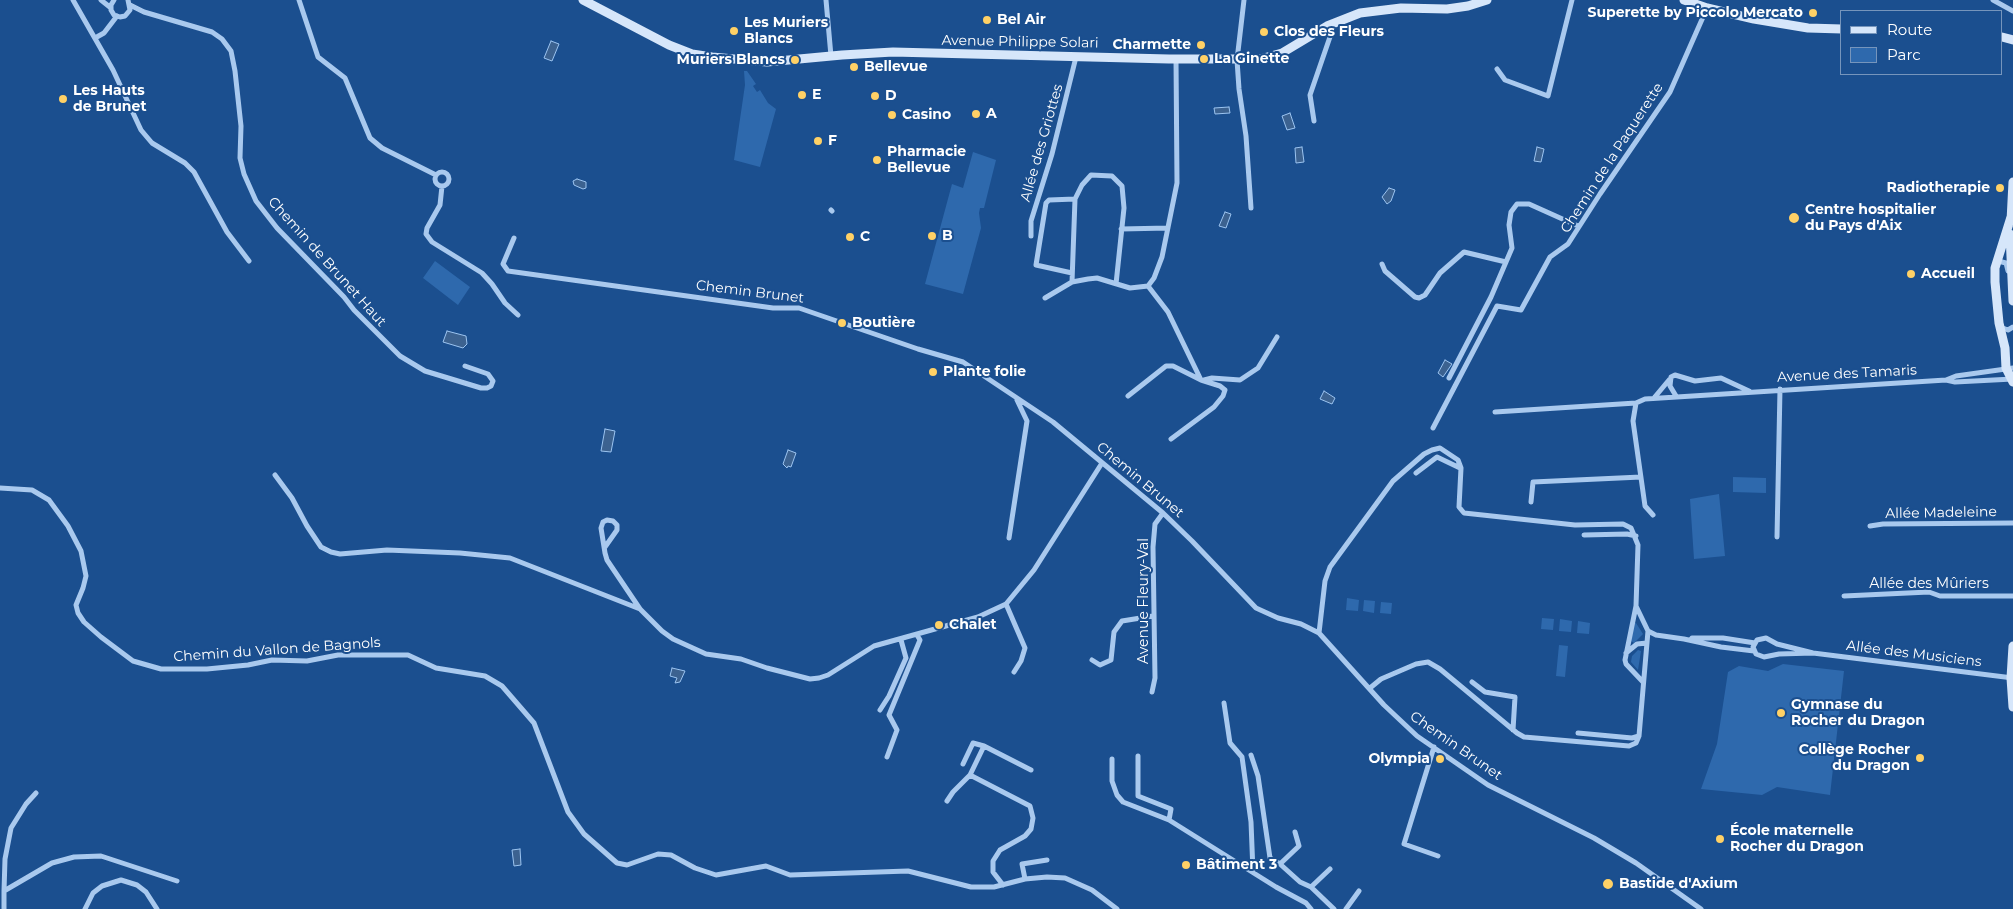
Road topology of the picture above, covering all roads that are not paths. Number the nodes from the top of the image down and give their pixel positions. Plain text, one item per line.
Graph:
1 (73, 0) edge
2 (101, 0) edge
3 (114, 0) edge
4 (299, 0) edge
5 (583, 0) edge
6 (826, 0) edge
7 (1244, 0) edge
8 (1487, 0) edge
9 (1572, 0) edge
10 (1684, 0) edge
11 (1994, 0) edge
12 (129, 2) edge
13 (2010, 6) edge
14 (111, 8) junction
15 (1707, 8) junction
16 (2013, 11) edge
17 (144, 12) junction
18 (127, 14) junction
19 (116, 16) junction
20 (1327, 26) junction
21 (1840, 29) edge
22 (94, 38) junction
23 (830, 56) junction
24 (1076, 57) junction
25 (1176, 59) junction
26 (1236, 60) junction
27 (1498, 69) dead end
28 (1314, 121) dead end
29 (436, 175) junction
30 (2013, 182) edge
31 (442, 186) junction
32 (1075, 199) junction
33 (1251, 208) dead end
34 (2011, 217) junction
35 (1578, 226) junction
36 (1168, 228) junction
37 (1121, 230) junction
38 (1031, 236) dead end
39 (514, 238) dead end
40 (249, 260) dead end
41 (1998, 261) junction
42 (1506, 262) junction
43 (1382, 264) dead end
44 (1072, 273) junction
45 (1072, 282) junction
46 (1116, 284) junction
47 (1148, 286) junction
48 (2012, 290) edge
49 (1045, 298) dead end
50 (2013, 301) edge
51 (518, 315) dead end
52 (2013, 326) edge
53 (1999, 327) junction
54 (1277, 337) dead end
55 (465, 366) dead end
56 (2010, 368) edge
57 (1671, 377) junction
58 (1449, 378) dead end
59 (1201, 380) junction
60 (1946, 380) junction
61 (2013, 380) edge
62 (1780, 389) junction
63 (1750, 392) junction
64 (1128, 396) dead end
65 (1676, 396) junction
66 (1654, 398) junction
67 (1016, 399) junction
68 (1636, 403) junction
69 (1495, 412) dead end
70 (1433, 428) dead end
71 (1171, 439) dead end
72 (1102, 463) junction
73 (1461, 468) junction
74 (1416, 473) dead end
75 (275, 475) dead end
76 (1641, 477) junction
77 (0, 488) edge
78 (1531, 502) dead end
79 (1163, 513) junction
80 (1653, 515) dead end
81 (2013, 523) edge
82 (1870, 526) dead end
83 (1584, 535) dead end
84 (1636, 536) junction
85 (1777, 537) dead end
86 (1009, 538) dead end
87 (604, 547) junction
88 (1844, 596) dead end
89 (2013, 596) edge
90 (1006, 604) junction
91 (1636, 606) junction
92 (640, 609) junction
93 (1153, 616) junction
94 (1648, 631) junction
95 (1319, 633) junction
96 (917, 635) junction
97 (1684, 638) junction
98 (901, 640) junction
99 (1769, 641) junction
100 (1647, 643) junction
101 (1754, 643) junction
102 (2013, 646) edge
103 (1754, 651) junction
104 (1813, 653) junction
105 (1626, 654) junction
106 (1768, 656) junction
107 (1092, 660) dead end
108 (1014, 672) dead end
109 (2012, 678) edge
110 (1472, 682) dead end
111 (1643, 682) junction
112 (1370, 688) junction
113 (1152, 692) dead end
114 (1224, 703) dead end
115 (2013, 707) edge
116 (880, 710) dead end
117 (1512, 730) junction
118 (1578, 733) dead end
119 (1639, 736) junction
120 (984, 746) junction
121 (1434, 748) junction
122 (1251, 754) dead end
123 (1138, 756) dead end
124 (887, 757) dead end
125 (1112, 759) dead end
126 (963, 764) dead end
127 (1031, 770) dead end
128 (970, 775) junction
129 (36, 793) dead end
130 (947, 801) dead end
131 (1169, 820) junction
132 (1295, 832) dead end
133 (1438, 856) dead end
134 (1047, 860) dead end
135 (1280, 864) junction
136 (1330, 869) dead end
137 (1253, 872) junction
138 (1024, 879) junction
139 (177, 881) dead end
140 (1003, 885) junction
141 (1311, 887) junction
142 (4, 891) junction
143 (1359, 891) dead end
144 (4, 909) edge
145 (84, 909) edge
146 (157, 909) edge
147 (1117, 909) edge
148 (1311, 909) edge
149 (1334, 909) edge
150 (1346, 909) edge
151 (1701, 909) edge

1 - 22 street
2 - 14 street
3 - 14 street
4 - 29 street
5 - 23 main road, Avenue Philippe Solari
6 - 23 street
7 - 26 street
8 - 20 main road, Avenue Philippe Solari
9 - 27 street
10 - 15 main road
11 - 13 street
12 - 17 street, Chemin de Brunet Haut
12 - 18 street
13 - 16 street
14 - 19 street
15 - 21 main road
15 - 35 street, Chemin de la Paquerette
17 - 18 street, Chemin de Brunet Haut
17 - 55 street, Chemin de Brunet Haut
18 - 19 street, Chemin de Brunet Haut
19 - 22 street
20 - 26 main road, Avenue Philippe Solari
20 - 28 street
22 - 40 street
23 - 24 main road, Avenue Philippe Solari
24 - 25 main road, Avenue Philippe Solari
24 - 38 street, Allée des Griottes
25 - 26 main road, Avenue Philippe Solari
25 - 36 street
26 - 33 street
29 - 31 street
29 - 31 street
30 - 34 main road
31 - 51 street
32 - 37 street
32 - 44 street
32 - 44 street
34 - 41 main road
34 - 48 main road
35 - 42 street
35 - 70 street, Chemin de la Paquerette
36 - 37 street
36 - 47 street
37 - 46 street
39 - 67 street, Chemin Brunet
41 - 48 street
41 - 53 main road
42 - 43 street
42 - 58 street
44 - 45 street
45 - 46 street
45 - 49 street
46 - 47 street
47 - 59 street
48 - 50 main road
52 - 53 street
53 - 56 main road
54 - 59 street
56 - 60 street, Avenue des Tamaris
56 - 61 main road
57 - 63 street
57 - 65 street
57 - 66 street
59 - 64 street
59 - 71 street
60 - 61 street, Avenue des Tamaris
60 - 62 street, Avenue des Tamaris
62 - 63 street, Avenue des Tamaris
62 - 85 street
63 - 65 street, Avenue des Tamaris
65 - 66 street, Avenue des Tamaris
66 - 68 street, Avenue des Tamaris
67 - 72 street, Chemin Brunet
67 - 86 street
68 - 69 street, Avenue des Tamaris
68 - 76 street
72 - 79 street, Chemin Brunet
72 - 90 street
73 - 74 street
73 - 84 street
73 - 95 street
75 - 92 street
76 - 78 street
76 - 80 street
77 - 140 street, Chemin du Vallon de Bagnols
79 - 93 street, Avenue Fleury-Val
79 - 95 street, Chemin Brunet
81 - 82 street, Allée Madeleine
83 - 84 street
84 - 91 street
87 - 87 street
87 - 92 street
88 - 89 street, Allée des Mûriers
90 - 96 street
90 - 108 street
91 - 94 street
91 - 105 street
92 - 98 street
93 - 107 street
93 - 113 street, Avenue Fleury-Val
94 - 97 street
94 - 100 street
95 - 112 street, Chemin Brunet
96 - 98 street
96 - 124 street
97 - 101 street
97 - 103 street
98 - 116 street
99 - 101 street
99 - 104 street, Allée des Musiciens
99 - 106 street
100 - 105 street
100 - 111 street
101 - 103 street
102 - 109 main road
103 - 106 street
104 - 106 street, Allée des Musiciens
104 - 109 street, Allée des Musiciens
105 - 111 street
109 - 115 main road
110 - 117 street
111 - 119 street
112 - 117 street
112 - 121 street, Chemin Brunet
114 - 137 street
117 - 119 street
118 - 119 street
120 - 126 street
120 - 127 street
120 - 128 street
121 - 133 street
121 - 151 street, Chemin Brunet
122 - 135 street
123 - 131 street
125 - 131 street
128 - 130 street
128 - 140 street
129 - 142 street
131 - 137 street
132 - 135 street
134 - 138 street
135 - 141 street
136 - 141 street
137 - 148 street
138 - 140 street, Chemin du Vallon de Bagnols
138 - 147 street, Chemin du Vallon de Bagnols
139 - 142 street
141 - 149 street
142 - 144 street
143 - 150 street
145 - 146 street

